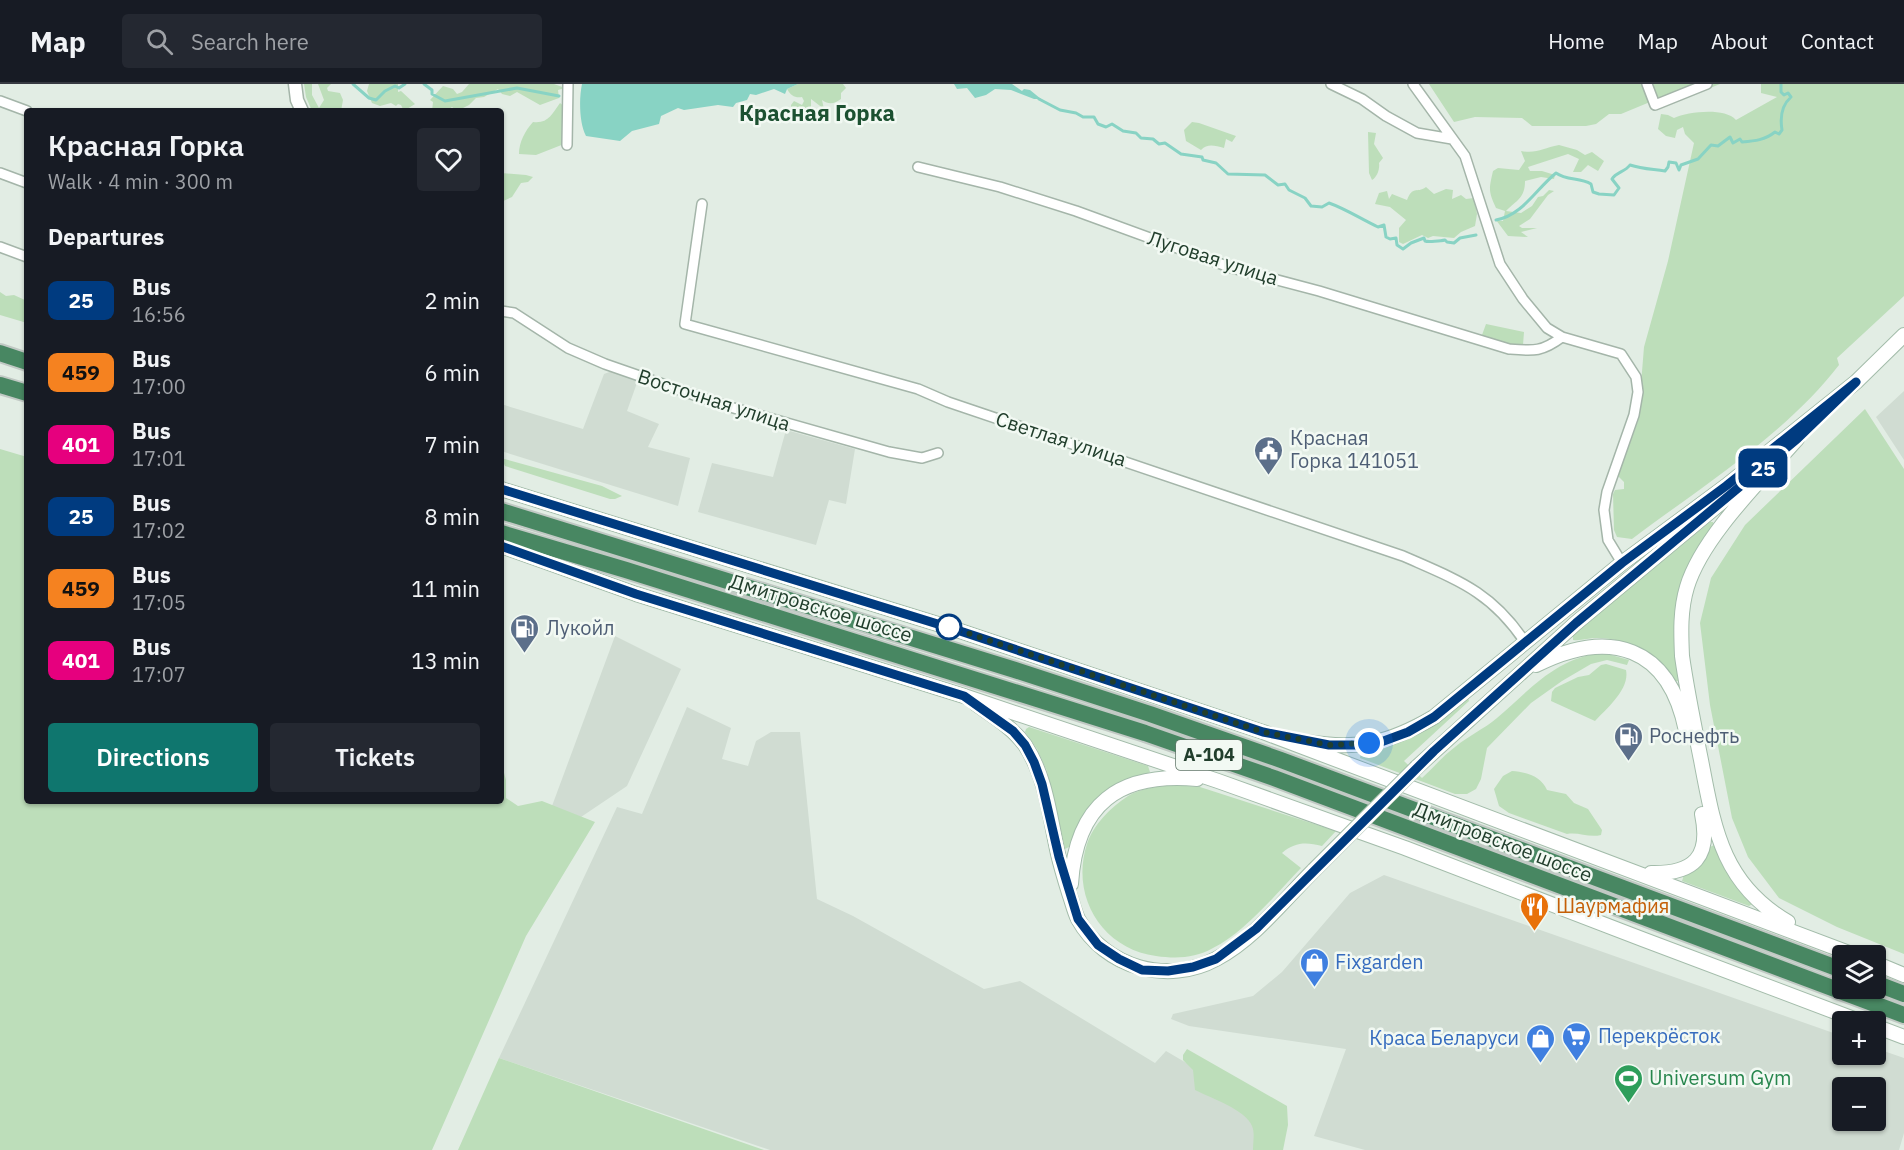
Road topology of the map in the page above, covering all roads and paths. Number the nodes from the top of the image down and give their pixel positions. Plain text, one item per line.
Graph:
1 (295, 84) edge
2 (568, 84) edge
3 (1331, 84) edge
4 (1413, 84) edge
5 (1647, 84) edge
6 (1707, 84) edge
7 (0, 101) edge
8 (301, 108) edge
9 (24, 110) edge
10 (1452, 139) junction
11 (567, 145) dead end
12 (918, 167) dead end
13 (0, 172) edge
14 (24, 182) edge
15 (702, 204) dead end
16 (0, 247) edge
17 (24, 256) edge
18 (504, 311) edge
19 (1904, 335) edge
20 (1562, 337) junction
21 (0, 353) edge
22 (24, 361) edge
23 (1856, 382) junction
24 (0, 385) edge
25 (24, 392) edge
26 (1797, 439) junction
27 (938, 453) dead end
28 (504, 490) edge
29 (504, 512) edge
30 (504, 534) edge
31 (504, 547) edge
32 (1622, 563) junction
33 (1525, 642) junction
34 (1521, 672) junction
35 (964, 696) junction
36 (1263, 732) junction
37 (1218, 781) junction
38 (1631, 870) junction
39 (1070, 895) junction
40 (1827, 943) junction
41 (1832, 945) edge
42 (1832, 966) edge
43 (1886, 968) edge
44 (1904, 975) edge
45 (1886, 987) edge
46 (1904, 994) edge
47 (1833, 1011) edge
48 (1904, 1015) edge
49 (1886, 1030) edge
50 (1904, 1037) edge

1 - 8 street
2 - 11 street
3 - 10 street
4 - 10 street
5 - 6 street
7 - 9 street
10 - 20 street
12 - 20 street, Луговая улица
13 - 14 street
15 - 33 street, Светлая улица
16 - 17 street
18 - 27 street, Восточная улица
19 - 23 main road
20 - 32 street
21 - 22 highway
23 - 26 main road
23 - 32 main road
24 - 25 highway
26 - 34 main road
26 - 40 main road
28 - 36 main road
29 - 42 highway, Дмитровское шоссе / А-104
30 - 48 highway, Дмитровское шоссе / А-104
31 - 35 main road
32 - 33 main road
33 - 36 main road
34 - 38 main road
34 - 39 main road, bridge
35 - 37 main road
35 - 39 main road
36 - 38 main road
37 - 39 main road
37 - 47 main road
38 - 40 main road
40 - 41 main road
43 - 44 main road
45 - 46 highway
49 - 50 main road

